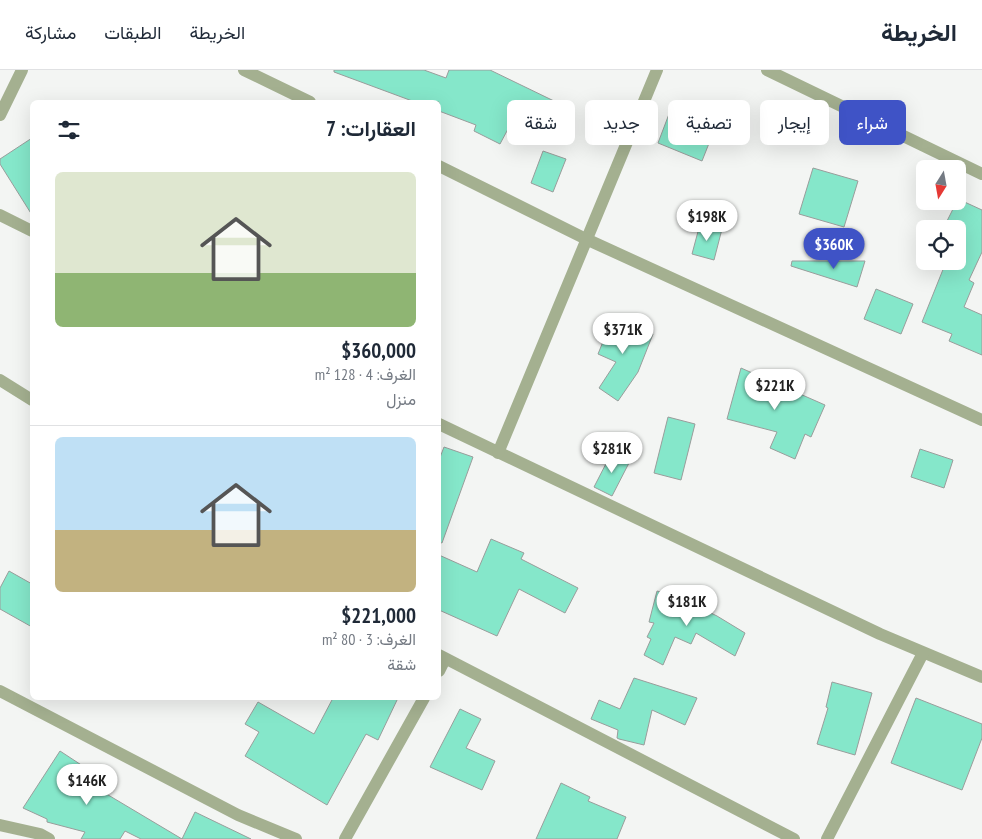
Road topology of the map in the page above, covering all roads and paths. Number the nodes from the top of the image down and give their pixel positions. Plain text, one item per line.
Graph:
1 (22, 70) edge
2 (244, 70) edge
3 (657, 70) edge
4 (767, 70) edge
5 (306, 100) edge
6 (0, 115) edge
7 (441, 167) edge
8 (982, 174) edge
9 (0, 215) edge
10 (30, 230) edge
11 (586, 239) junction
12 (0, 380) edge
13 (30, 399) edge
14 (982, 420) edge
15 (441, 425) edge
16 (498, 453) junction
17 (923, 653) junction
18 (441, 662) edge
19 (982, 677) edge
20 (0, 691) edge
21 (423, 700) edge
22 (0, 825) edge
23 (49, 839) edge
24 (296, 839) edge
25 (345, 839) edge
26 (794, 839) edge
27 (827, 839) edge

1 - 6 street
2 - 5 street
3 - 11 street
4 - 8 street
7 - 11 street
9 - 10 street
11 - 14 street
11 - 16 street
12 - 13 street
15 - 16 street
16 - 17 street
17 - 19 street
17 - 27 street
18 - 26 street
20 - 24 street
21 - 25 street
22 - 23 street

